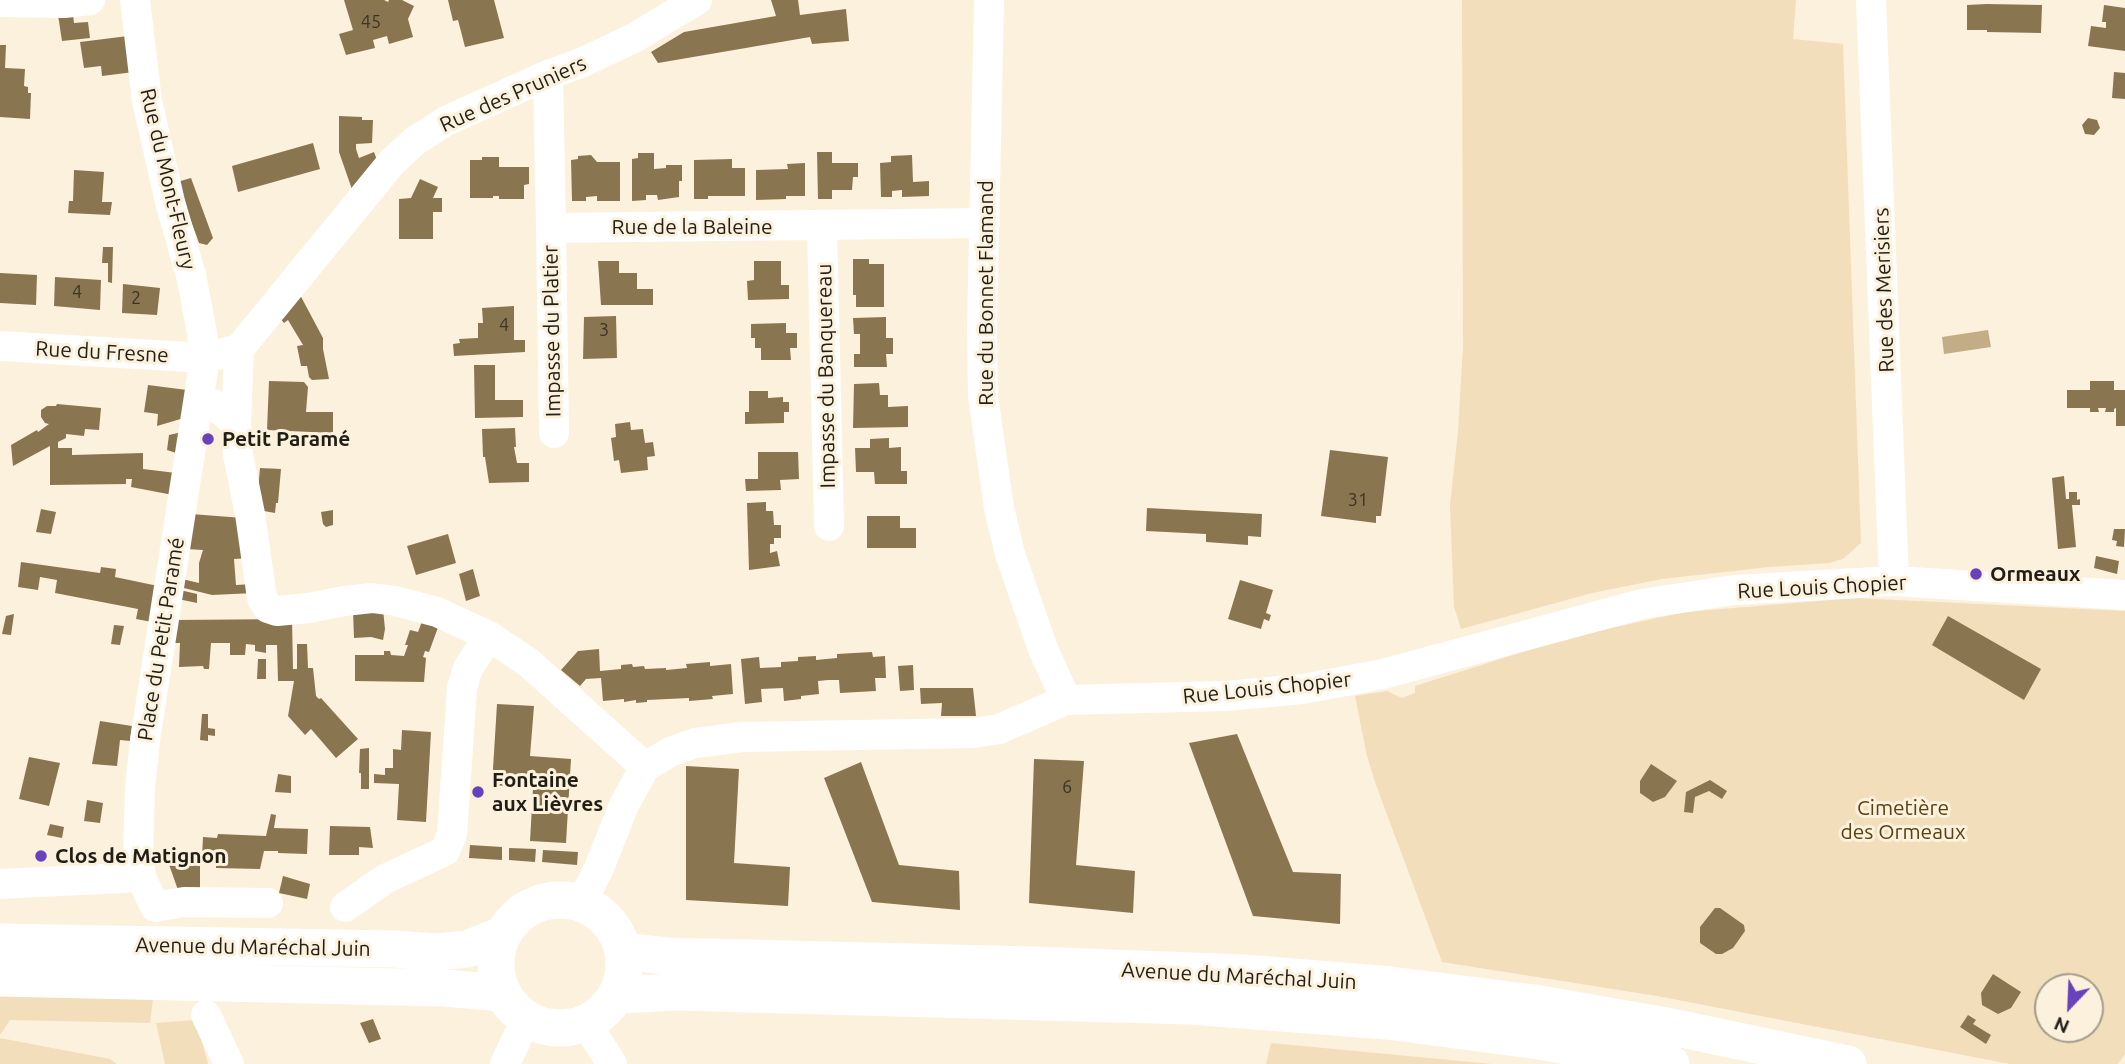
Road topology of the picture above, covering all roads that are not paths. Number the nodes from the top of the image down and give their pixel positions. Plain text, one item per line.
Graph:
1 (90, 0) edge
2 (135, 0) edge
3 (697, 0) edge
4 (989, 0) edge
5 (1871, 0) edge
6 (0, 2) edge
7 (548, 75) junction
8 (985, 223) junction
9 (822, 226) junction
10 (551, 228) junction
11 (0, 346) edge
12 (239, 349) junction
13 (205, 358) junction
14 (199, 403) junction
15 (236, 423) junction
16 (554, 433) dead end
17 (829, 526) dead end
18 (1894, 581) junction
19 (2125, 595) edge
20 (489, 636) junction
21 (1066, 700) junction
22 (645, 766) junction
23 (141, 877) junction
24 (0, 884) edge
25 (268, 903) dead end
26 (582, 904) junction
27 (345, 907) dead end
28 (502, 935) junction
29 (0, 942) edge
30 (623, 951) junction
31 (0, 978) edge
32 (617, 995) junction
33 (514, 1006) junction
34 (206, 1015) dead end
35 (586, 1023) junction
36 (229, 1064) edge
37 (505, 1064) edge
38 (612, 1064) edge
39 (1671, 1064) edge
40 (1848, 1064) edge

1 - 6 street
2 - 13 street, Rue du Mont-Fleury
3 - 7 street, Rue des Pruniers
4 - 8 street, Rue du Bonnet Flamand
5 - 18 street, Rue des Merisiers
7 - 10 street
7 - 12 street, Rue des Pruniers
8 - 9 street, Rue de la Baleine
8 - 21 street, Rue du Bonnet Flamand
9 - 10 street, Rue de la Baleine
9 - 17 street, Impasse du Banquereau
10 - 16 street, Impasse du Platier
11 - 13 street, Rue du Fresne
12 - 13 street
12 - 15 street
13 - 14 street, Place du Petit Paramé
14 - 15 street
14 - 23 street, Place du Petit Paramé
15 - 20 street
18 - 19 street, Rue Louis Chopier
18 - 21 street, Rue Louis Chopier
20 - 22 street
20 - 27 street
21 - 22 street, Rue Louis Chopier
22 - 26 street
23 - 24 street
23 - 25 street
26 - 28 main road
26 - 30 main road
28 - 29 main road, Avenue du Maréchal Juin
28 - 33 main road
30 - 32 main road
30 - 40 main road, Avenue du Maréchal Juin
31 - 33 main road, Avenue du Maréchal Juin
32 - 35 main road
32 - 39 main road, Avenue du Maréchal Juin
33 - 35 main road
33 - 37 street
34 - 36 street
35 - 38 street

